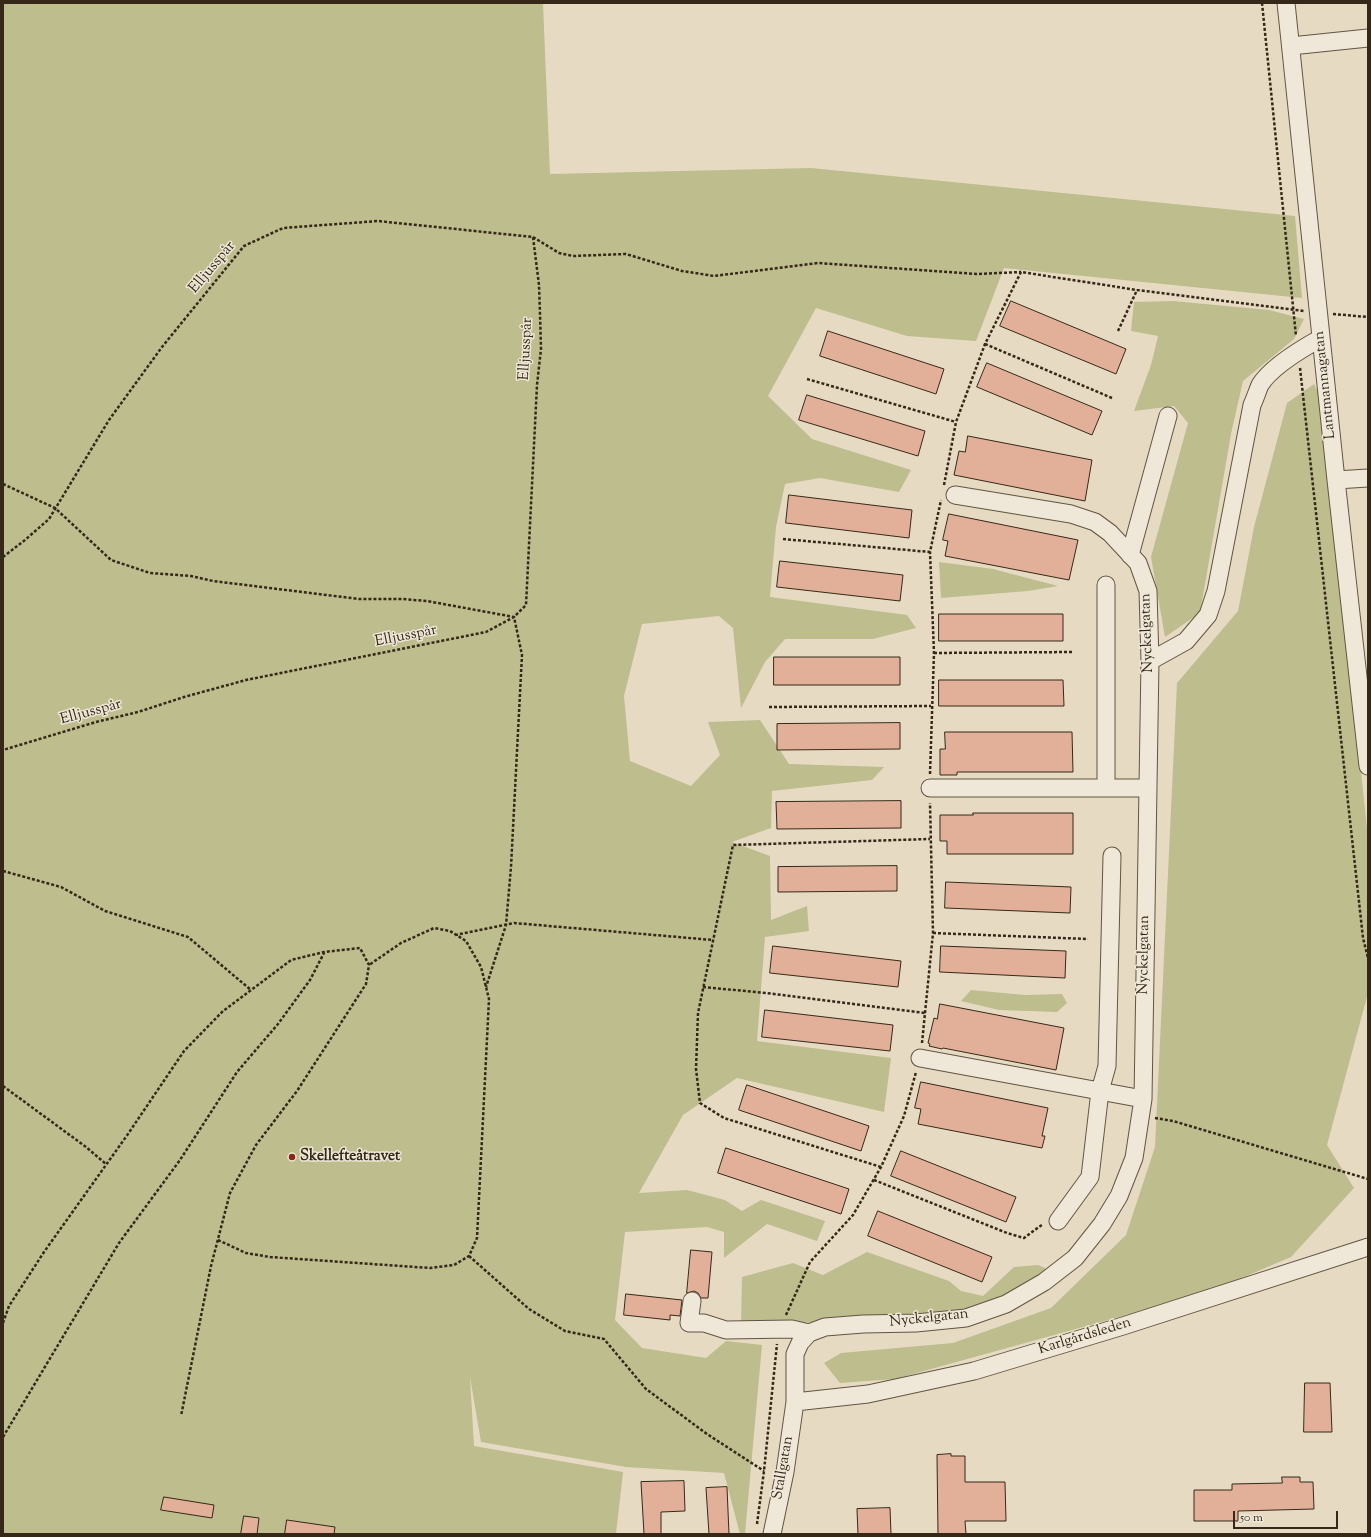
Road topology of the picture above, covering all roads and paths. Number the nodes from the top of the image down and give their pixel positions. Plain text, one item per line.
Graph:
1 (1262, 3) edge
2 (1286, 3) edge
3 (1368, 38) edge
4 (1291, 46) junction
5 (533, 237) junction
6 (1021, 272) dead end
7 (1137, 290) dead end
8 (1118, 331) dead end
9 (1321, 338) junction
10 (985, 344) dead end
11 (1298, 351) junction
12 (807, 379) dead end
13 (1112, 398) dead end
14 (1168, 416) dead end
15 (956, 422) dead end
16 (1368, 478) edge
17 (1336, 480) junction
18 (3, 484) edge
19 (955, 495) dead end
20 (55, 508) junction
21 (783, 539) dead end
22 (930, 552) dead end
23 (1130, 555) junction
24 (3, 556) edge
25 (1106, 585) dead end
26 (514, 617) junction
27 (1073, 652) dead end
28 (934, 653) dead end
29 (1150, 661) junction
30 (931, 706) dead end
31 (770, 707) dead end
32 (3, 750) edge
33 (1368, 766) edge
34 (930, 788) dead end
35 (1106, 788) junction
36 (1148, 788) junction
37 (930, 839) dead end
38 (1112, 856) dead end
39 (3, 871) edge
40 (506, 925) junction
41 (933, 933) dead end
42 (455, 935) junction
43 (1088, 939) dead end
44 (713, 940) junction
45 (324, 952) junction
46 (1368, 958) edge
47 (369, 965) junction
48 (486, 987) junction
49 (703, 987) junction
50 (251, 990) junction
51 (925, 1013) dead end
52 (920, 1058) dead end
53 (3, 1086) edge
54 (1100, 1091) junction
55 (1142, 1099) junction
56 (1141, 1116) junction
57 (106, 1164) junction
58 (881, 1168) dead end
59 (1368, 1179) edge
60 (874, 1180) dead end
61 (1058, 1221) joint
62 (218, 1240) junction
63 (1368, 1247) edge
64 (469, 1256) junction
65 (692, 1301) dead end
66 (3, 1323) edge
67 (809, 1333) junction
68 (795, 1402) junction
69 (180, 1416) dead end
70 (3, 1436) edge
71 (764, 1471) dead end
72 (772, 1534) edge

1 - 11 path
2 - 4 street, Lantmannagatan
3 - 4 street
4 - 9 street, Lantmannagatan
5 - 6 path
5 - 20 path, Elljusspår
5 - 26 path, Elljusspår
7 - 8 path
9 - 11 street
9 - 17 street, Lantmannagatan
10 - 13 path
11 - 29 street
11 - 46 path
12 - 15 path
14 - 23 street
16 - 17 street
17 - 33 street, Lantmannagatan
18 - 20 path
19 - 23 street, Nyckelgatan
20 - 24 path, Elljusspår
20 - 26 path
21 - 22 path
23 - 29 street, Nyckelgatan
25 - 35 street
26 - 32 path, Elljusspår
26 - 40 path
27 - 28 path
29 - 36 street, Nyckelgatan
30 - 31 path
34 - 35 street
35 - 36 street
36 - 55 street, Nyckelgatan
37 - 44 path
38 - 54 street
39 - 50 path
40 - 42 path
40 - 44 path
40 - 48 path
41 - 43 path
42 - 47 path
42 - 48 path
44 - 49 path
45 - 47 path
45 - 50 path
45 - 70 path
47 - 62 path
48 - 64 path
49 - 51 path
49 - 58 path
50 - 57 path
52 - 54 street
53 - 57 path
54 - 55 street
54 - 61 street
55 - 56 street, Nyckelgatan
56 - 59 path
56 - 67 street, Nyckelgatan
57 - 66 path
60 - 61 path
62 - 64 path
62 - 69 path
63 - 68 street, Karlgårdsleden
64 - 71 path
65 - 67 street
67 - 68 street
68 - 72 street, Stallgatan

